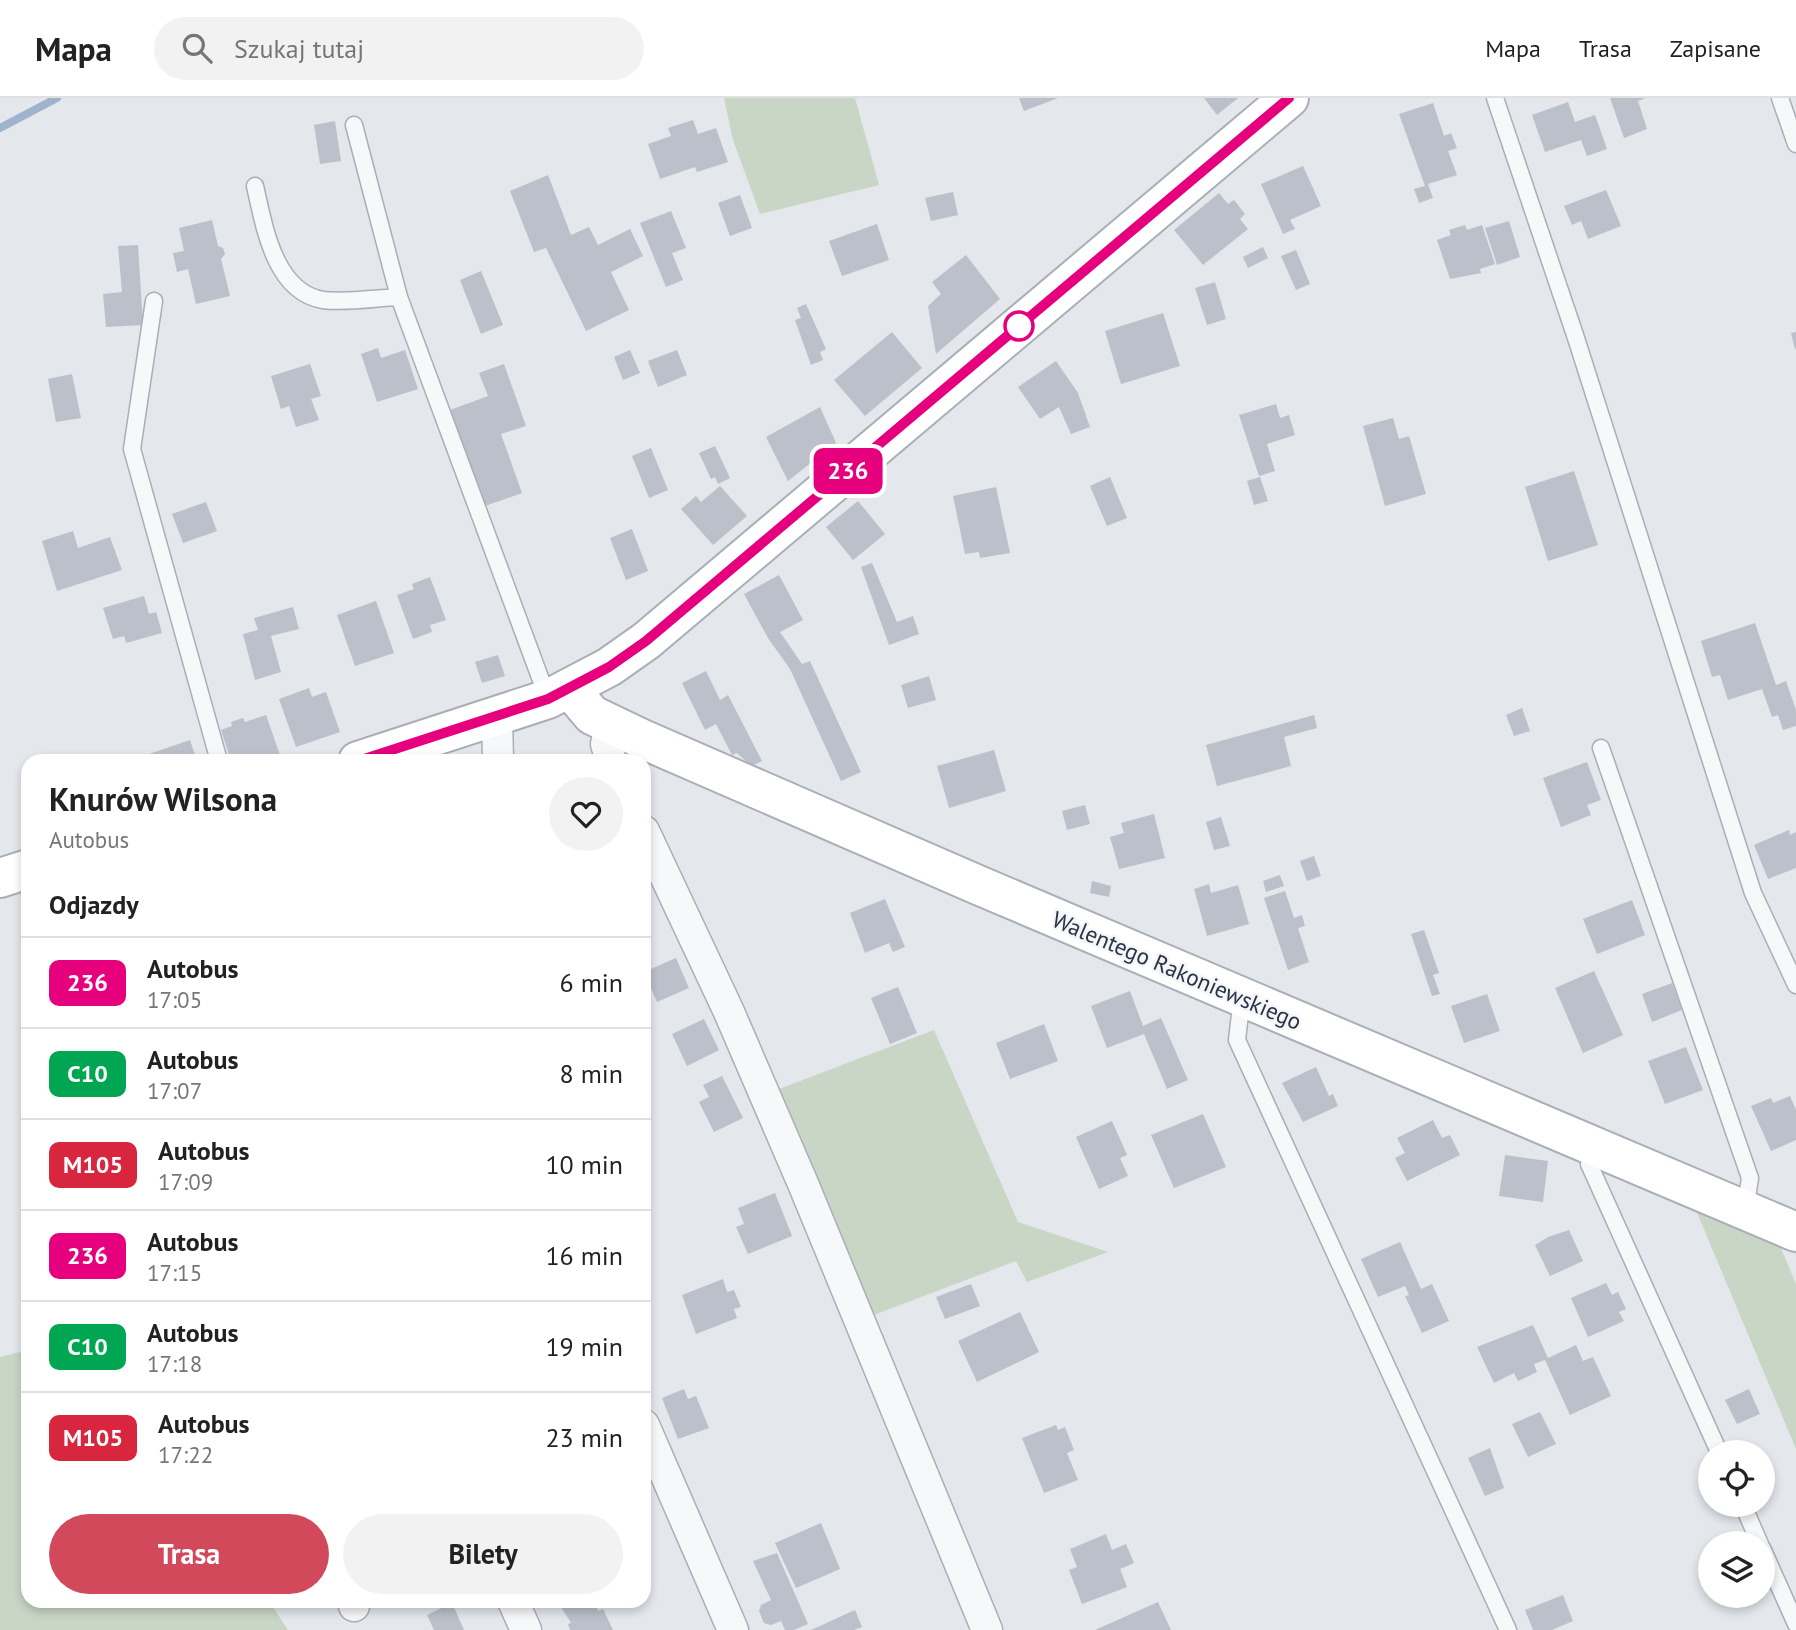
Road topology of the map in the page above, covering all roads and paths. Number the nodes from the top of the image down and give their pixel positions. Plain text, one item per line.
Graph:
1 (1289, 98) edge
2 (1495, 98) edge
3 (1780, 98) edge
4 (354, 125) dead end
5 (1796, 144) edge
6 (255, 186) dead end
7 (399, 297) junction
8 (154, 301) dead end
9 (559, 694) junction
10 (496, 716) junction
11 (610, 724) junction
12 (1601, 748) dead end
13 (217, 754) edge
14 (379, 754) edge
15 (498, 754) edge
16 (609, 754) edge
17 (651, 846) edge
18 (21, 871) edge
19 (0, 878) edge
20 (1796, 985) edge
21 (1242, 998) junction
22 (1598, 1148) junction
23 (1745, 1210) junction
24 (1796, 1232) edge
25 (1714, 1440) edge
26 (651, 1441) edge
27 (1775, 1577) edge
28 (516, 1608) edge
29 (1796, 1624) edge
30 (526, 1630) edge
31 (733, 1630) edge
32 (987, 1630) edge
33 (1508, 1630) edge

1 - 9 street
2 - 20 lane
3 - 5 lane
4 - 7 lane
6 - 7 lane
7 - 9 lane
8 - 13 lane
9 - 10 street
9 - 11 street, Walentego Rakoniewskiego
10 - 14 street
10 - 15 street
11 - 16 street
11 - 21 street, Walentego Rakoniewskiego
12 - 23 lane
17 - 32 street
18 - 19 street
21 - 22 street, Walentego Rakoniewskiego
21 - 33 lane
22 - 23 street, Walentego Rakoniewskiego
22 - 25 lane
23 - 24 street, Walentego Rakoniewskiego
26 - 31 street
27 - 29 lane
28 - 30 street

